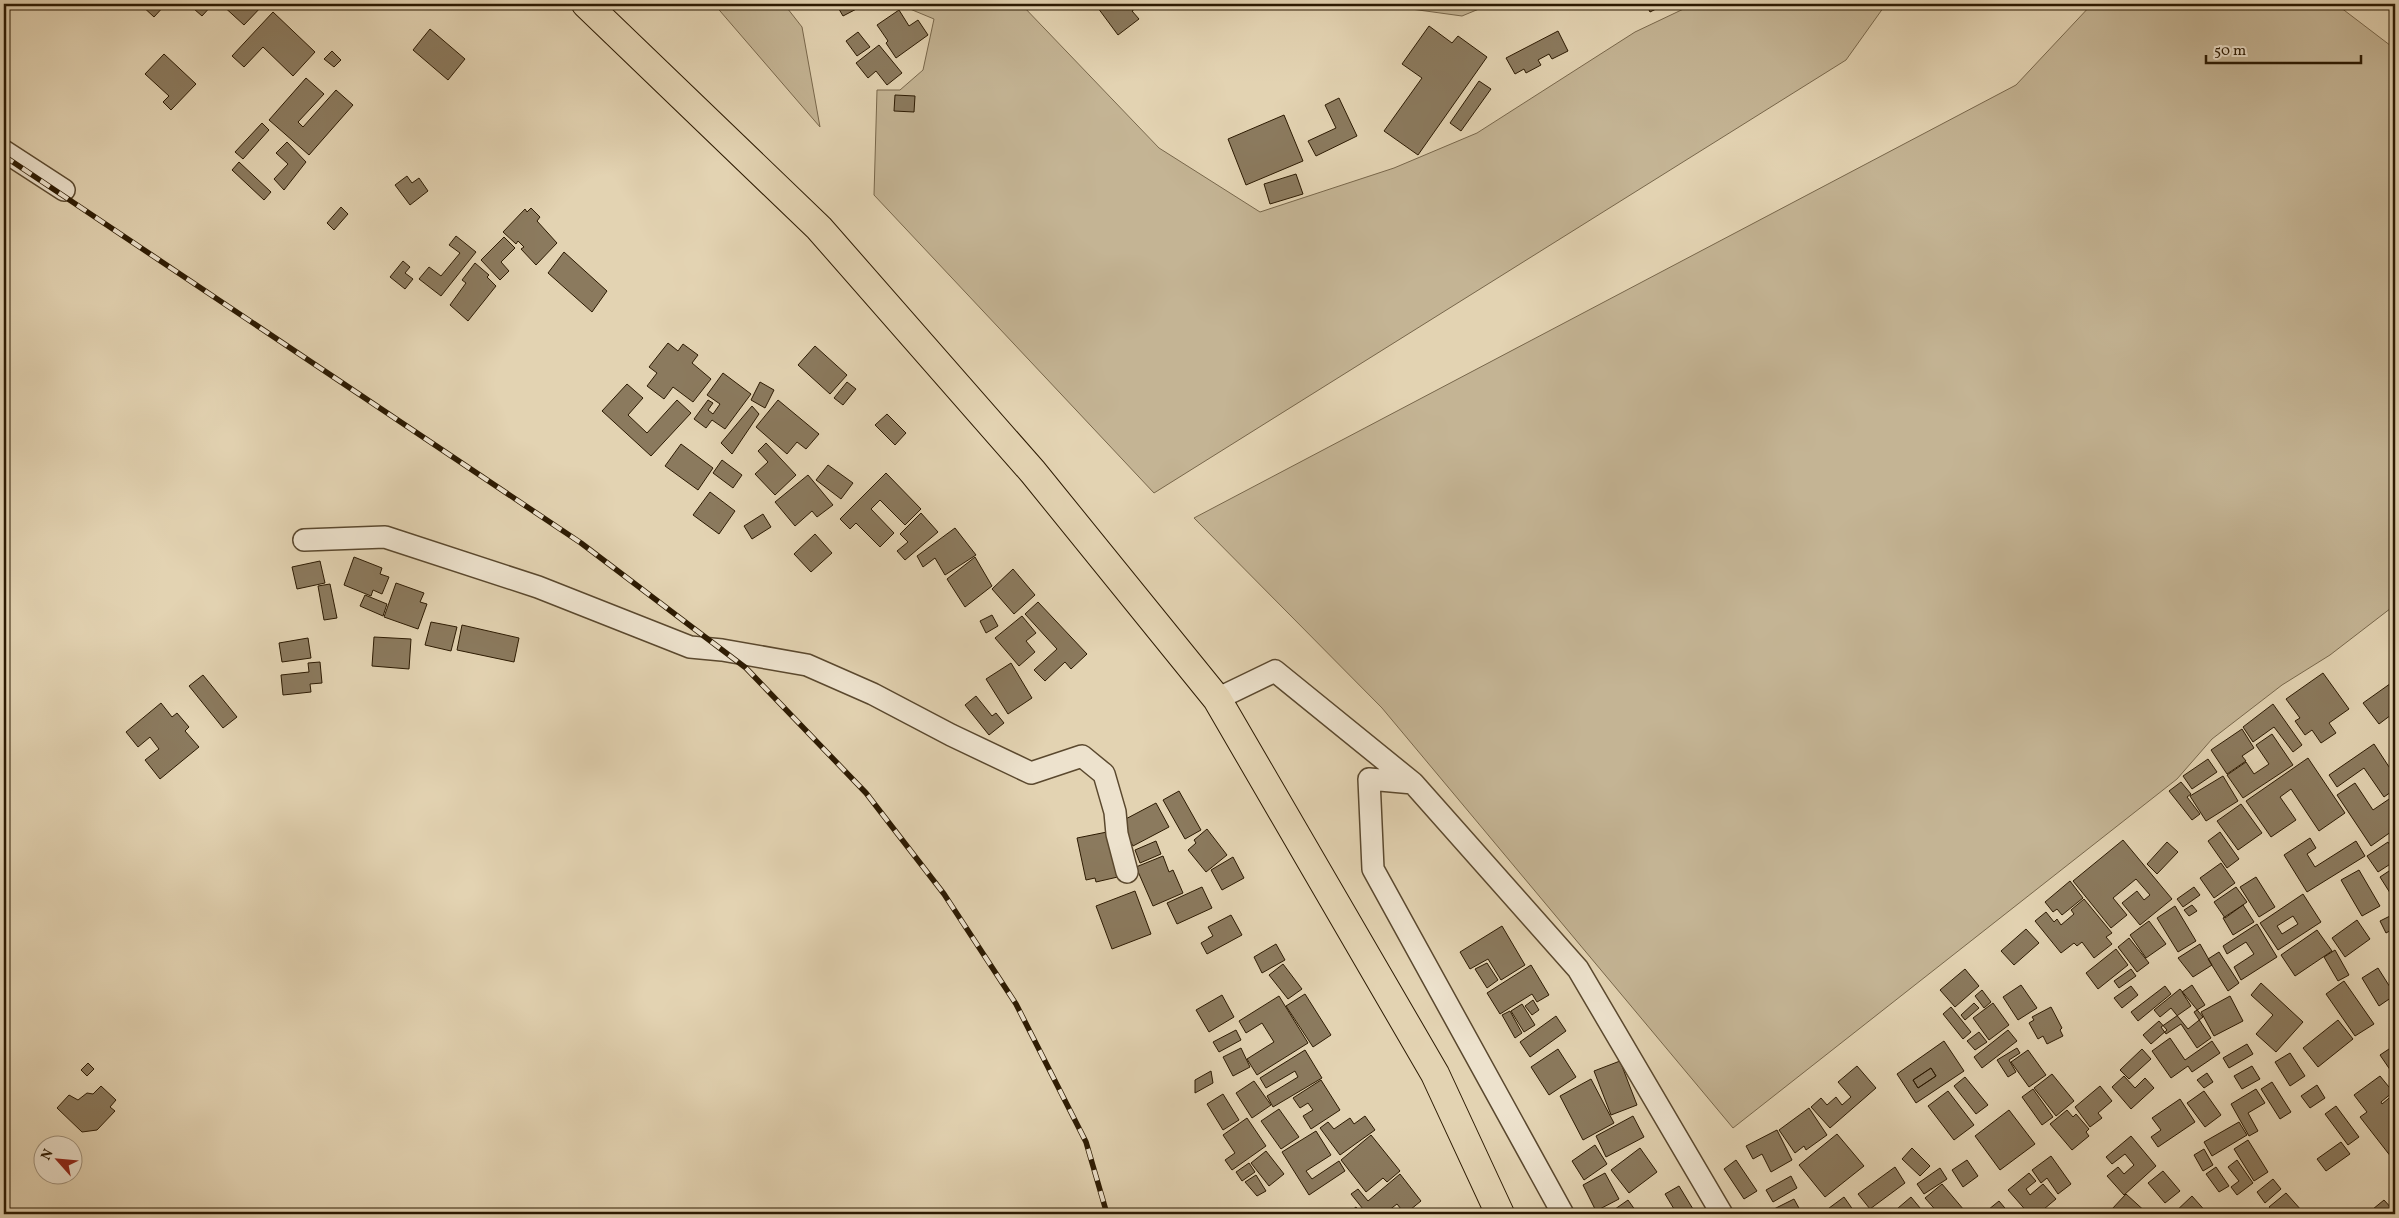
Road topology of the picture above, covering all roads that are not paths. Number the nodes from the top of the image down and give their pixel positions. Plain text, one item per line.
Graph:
1 (586, 4) edge
2 (4, 151) edge
3 (64, 190) dead end
4 (304, 540) dead end
5 (1217, 699) junction
6 (1413, 783) junction
7 (1127, 872) dead end
8 (1500, 1214) edge
9 (1562, 1214) edge
10 (1722, 1214) edge

1 - 5 highway
2 - 3 street
4 - 7 street
5 - 6 street
5 - 8 highway
6 - 9 street
6 - 10 street

